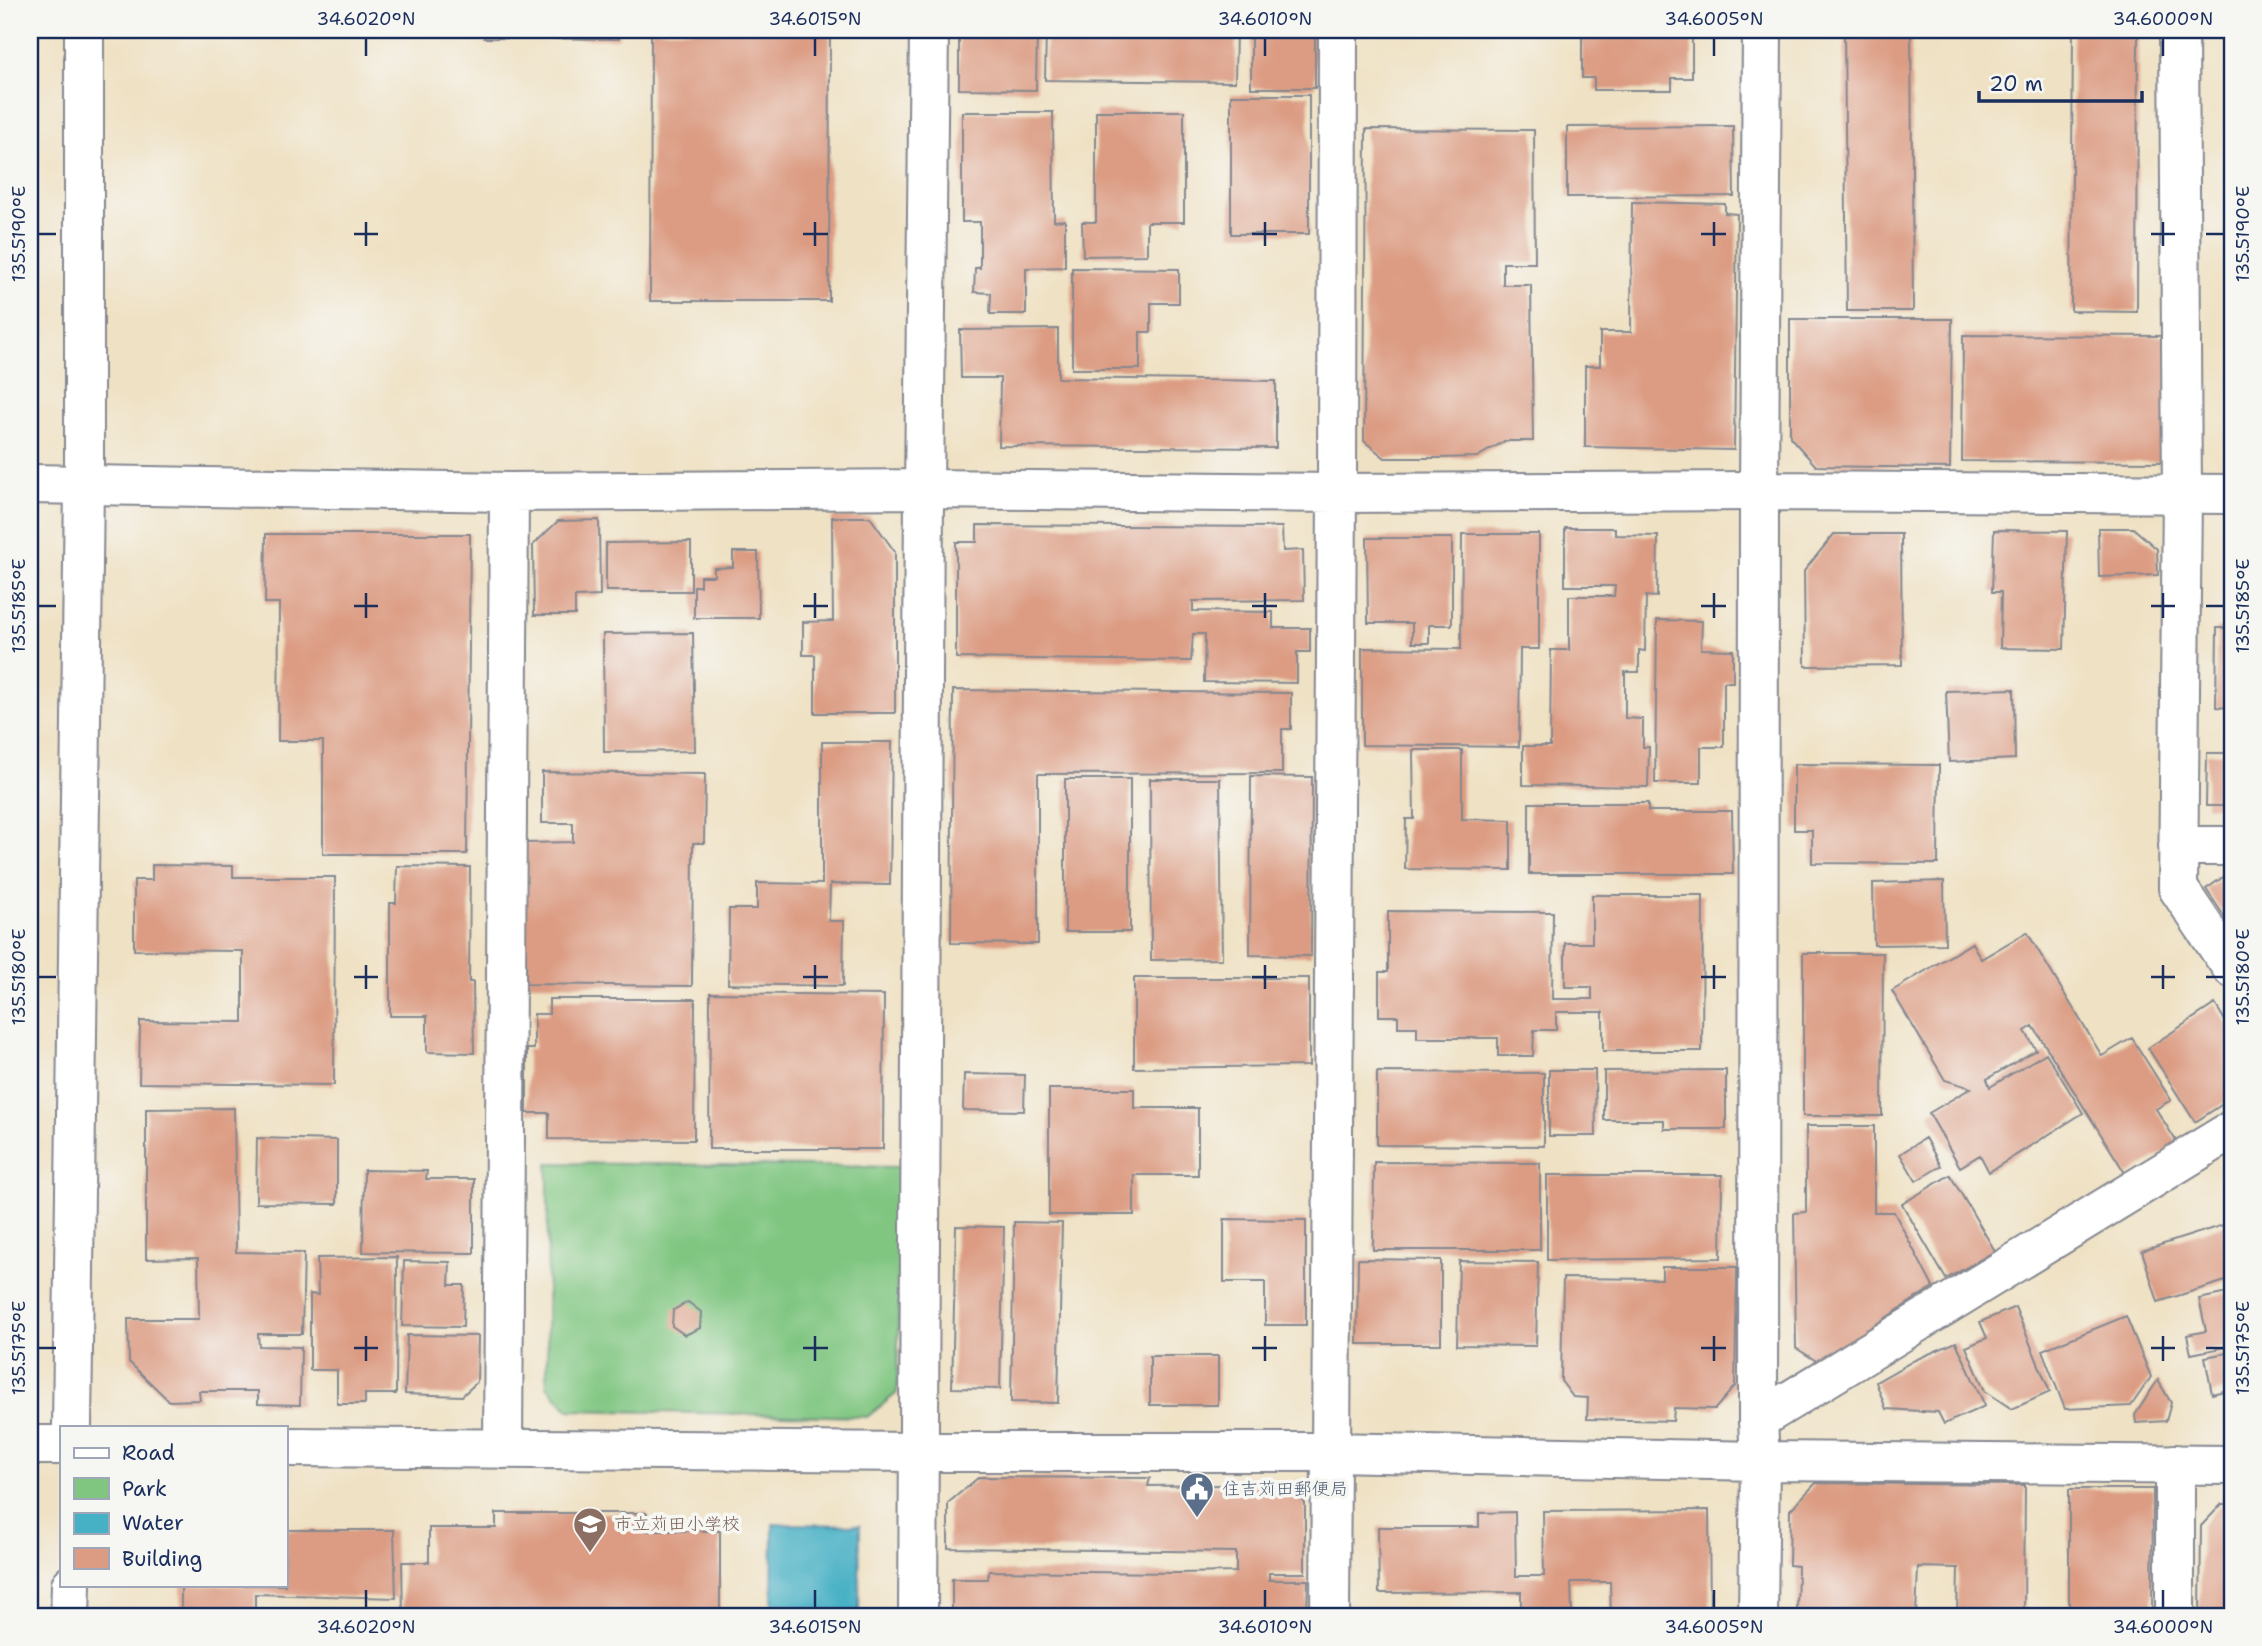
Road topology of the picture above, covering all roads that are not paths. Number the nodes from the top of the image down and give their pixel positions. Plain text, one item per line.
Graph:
1 (84, 30) edge
2 (929, 30) edge
3 (1338, 30) edge
4 (1762, 30) edge
5 (2179, 30) edge
6 (30, 484) edge
7 (84, 485) junction
8 (924, 489) junction
9 (1759, 491) junction
10 (509, 492) junction
11 (1337, 494) junction
12 (2182, 494) junction
13 (2232, 494) edge
14 (2178, 846) junction
15 (2232, 846) edge
16 (2232, 968) edge
17 (2232, 1130) edge
18 (1758, 1420) junction
19 (72, 1426) edge
20 (30, 1445) edge
21 (60, 1445) edge
22 (287, 1447) edge
23 (503, 1449) junction
24 (920, 1452) junction
25 (1331, 1452) junction
26 (1760, 1461) junction
27 (2175, 1464) junction
28 (2232, 1465) edge
29 (71, 1586) edge
30 (71, 1616) edge
31 (918, 1616) edge
32 (1330, 1616) edge
33 (1758, 1616) edge
34 (2175, 1616) edge

1 - 7 street
2 - 8 street
3 - 11 street
4 - 9 street
5 - 12 street
6 - 7 street
7 - 10 street
7 - 19 street
8 - 10 street
8 - 11 street
8 - 24 street
9 - 11 street
9 - 12 street
9 - 18 street
10 - 23 street
11 - 25 street
12 - 13 street
12 - 14 street
14 - 15 street
14 - 16 street
17 - 18 street
18 - 26 street
20 - 21 street
22 - 23 street
23 - 24 street
24 - 25 street
24 - 31 street
25 - 26 street
25 - 32 street
26 - 27 street
26 - 33 street
27 - 28 street
27 - 34 street
29 - 30 street

